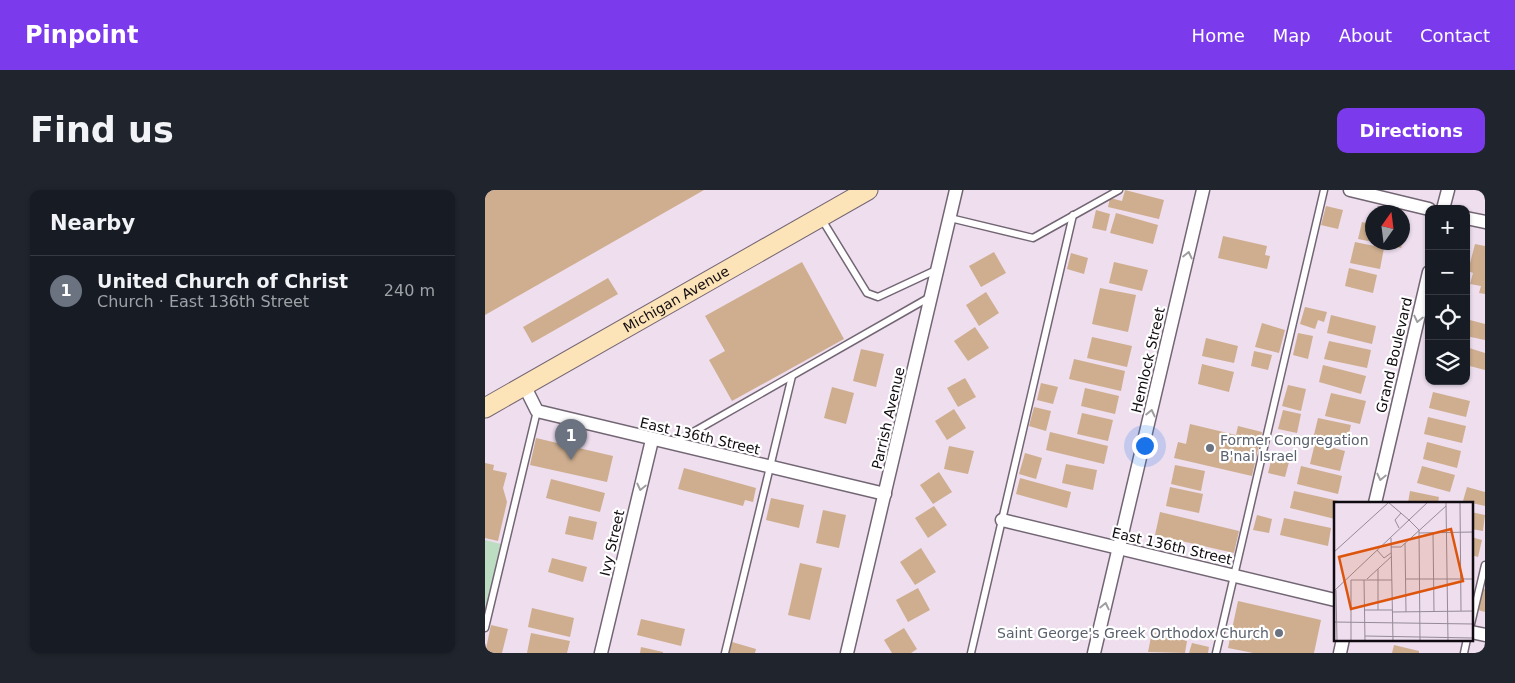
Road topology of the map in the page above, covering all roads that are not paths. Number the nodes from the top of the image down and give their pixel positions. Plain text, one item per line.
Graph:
1 (868, 190) edge
2 (956, 190) edge
3 (1119, 190) edge
4 (1203, 190) edge
5 (1324, 190) edge
6 (1350, 190) edge
7 (1448, 190) edge
8 (1444, 205) edge
9 (1425, 208) edge
10 (1073, 215) junction
11 (821, 217) junction
12 (949, 218) junction
13 (1470, 219) edge
14 (1485, 222) edge
15 (938, 269) junction
16 (1425, 289) edge
17 (932, 297) junction
18 (792, 376) junction
19 (524, 385) junction
20 (485, 408) edge
21 (537, 411) junction
22 (652, 440) junction
23 (671, 444) junction
24 (769, 467) junction
25 (885, 494) junction
26 (1375, 502) edge
27 (1002, 520) junction
28 (1119, 548) junction
29 (1485, 565) edge
30 (1235, 576) junction
31 (1334, 600) edge
32 (1473, 616) edge
33 (485, 628) edge
34 (1343, 640) edge
35 (1467, 640) edge
36 (601, 653) edge
37 (725, 653) edge
38 (847, 653) edge
39 (971, 653) edge
40 (1094, 653) edge
41 (1217, 653) edge
42 (1340, 653) edge
43 (1464, 653) edge

1 - 11 main road, Michigan Avenue
2 - 12 street, Parrish Avenue
3 - 10 lane
28 -> 4 street, Hemlock Street
5 - 30 lane
6 - 9 street
7 - 8 street
10 - 12 lane
10 - 27 lane
11 - 15 lane
11 - 19 main road, Michigan Avenue
12 - 15 street, Parrish Avenue
13 - 14 street
15 - 17 street, Parrish Avenue
16 -> 26 street, Grand Boulevard
17 - 18 lane
17 - 25 street, Parrish Avenue
18 - 23 lane
18 - 24 lane
19 - 20 main road, Michigan Avenue
19 - 21 street
21 - 22 street, East 136th Street
21 - 33 lane
22 - 23 street, East 136th Street
22 -> 36 street, Ivy Street
23 - 24 street, East 136th Street
24 - 25 street, East 136th Street
24 - 37 lane
25 - 38 street, Parrish Avenue
27 - 28 street, East 136th Street
27 - 39 lane
28 - 30 street, East 136th Street
40 -> 28 street, Hemlock Street
29 - 32 lane
30 - 31 street, East 136th Street
30 - 41 lane
34 - 42 street
35 - 43 lane

